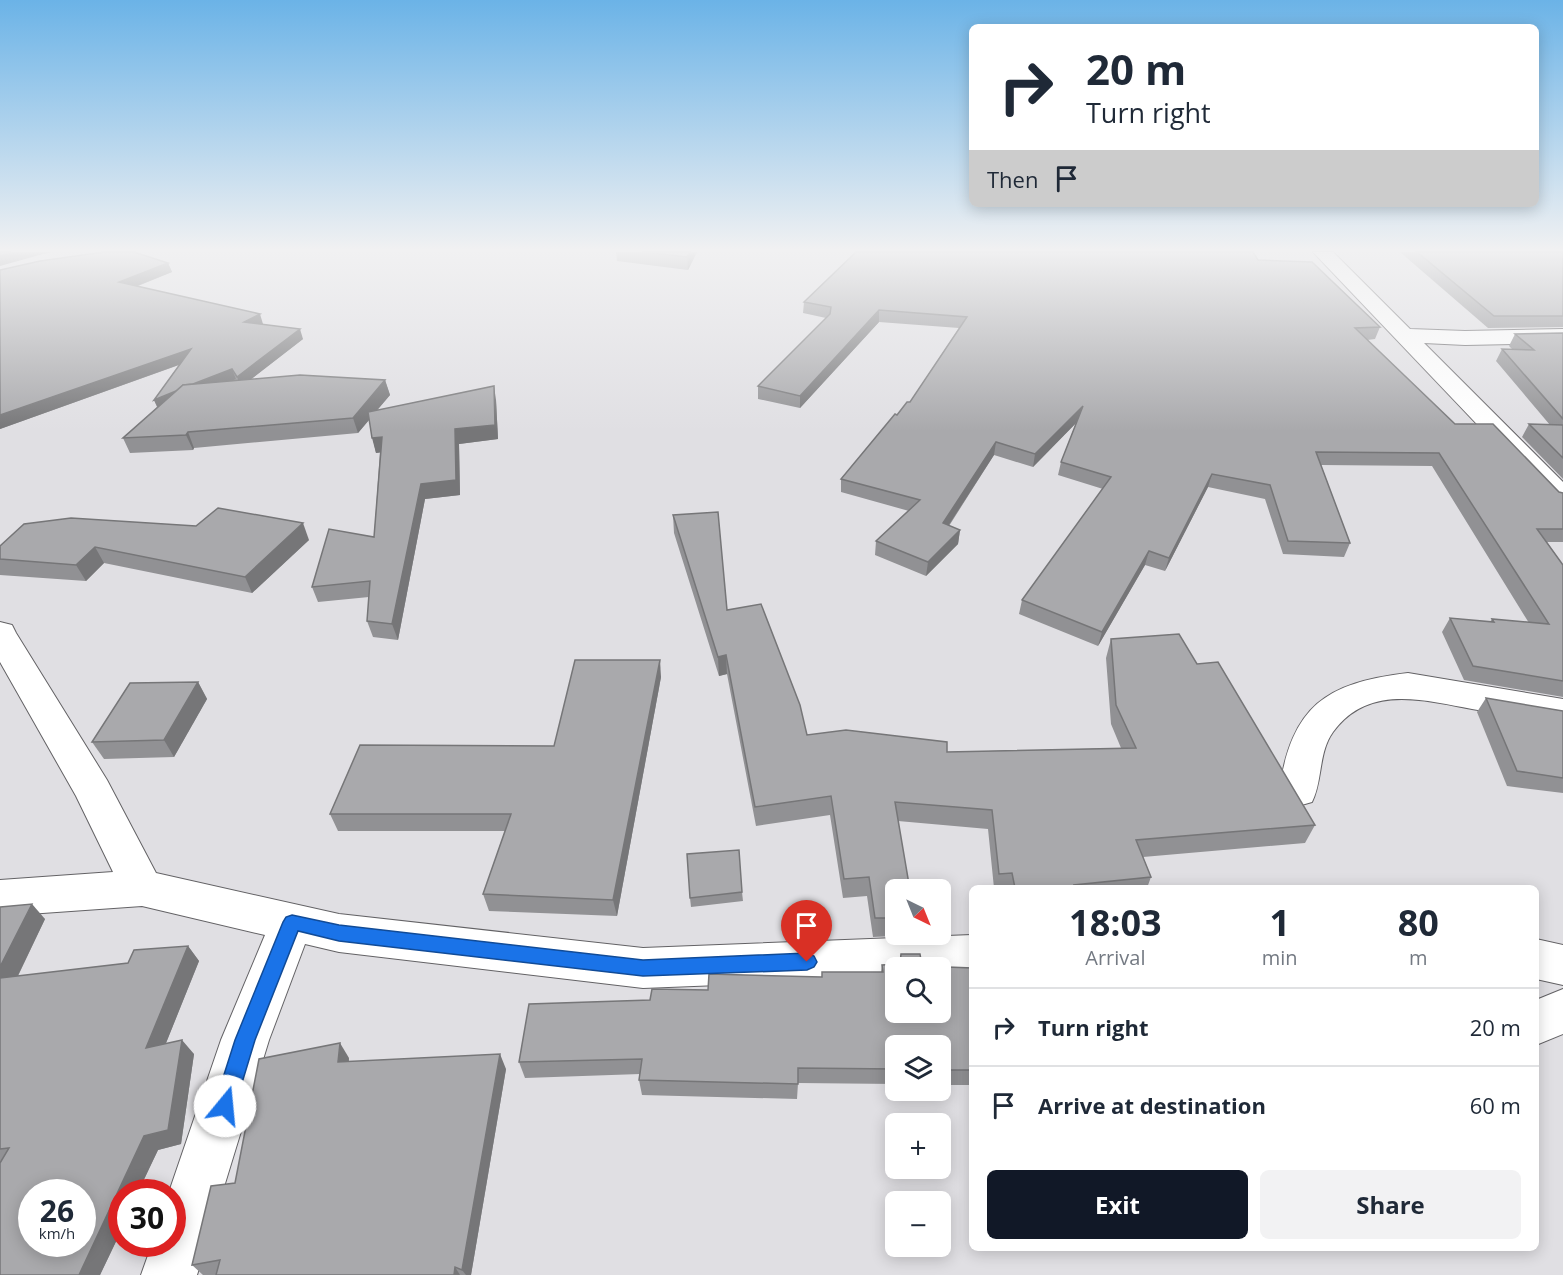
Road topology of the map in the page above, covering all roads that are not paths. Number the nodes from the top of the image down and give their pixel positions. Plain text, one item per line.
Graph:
1 (1380, 312) edge
2 (1403, 335) junction
3 (1563, 336) edge
4 (1563, 498) edge
5 (0, 633) edge
6 (1563, 712) edge
7 (1298, 791) edge
8 (142, 888) junction
9 (0, 898) edge
10 (292, 922) junction
11 (969, 955) edge
12 (1539, 960) edge
13 (1563, 965) edge
14 (1563, 1011) edge
15 (1539, 1022) edge
16 (170, 1275) edge

1 - 2 street
2 - 3 street
2 - 4 street
5 - 8 street
6 - 7 street
8 - 9 street
8 - 10 street
10 - 11 street
10 - 16 street
12 - 13 street
14 - 15 street

